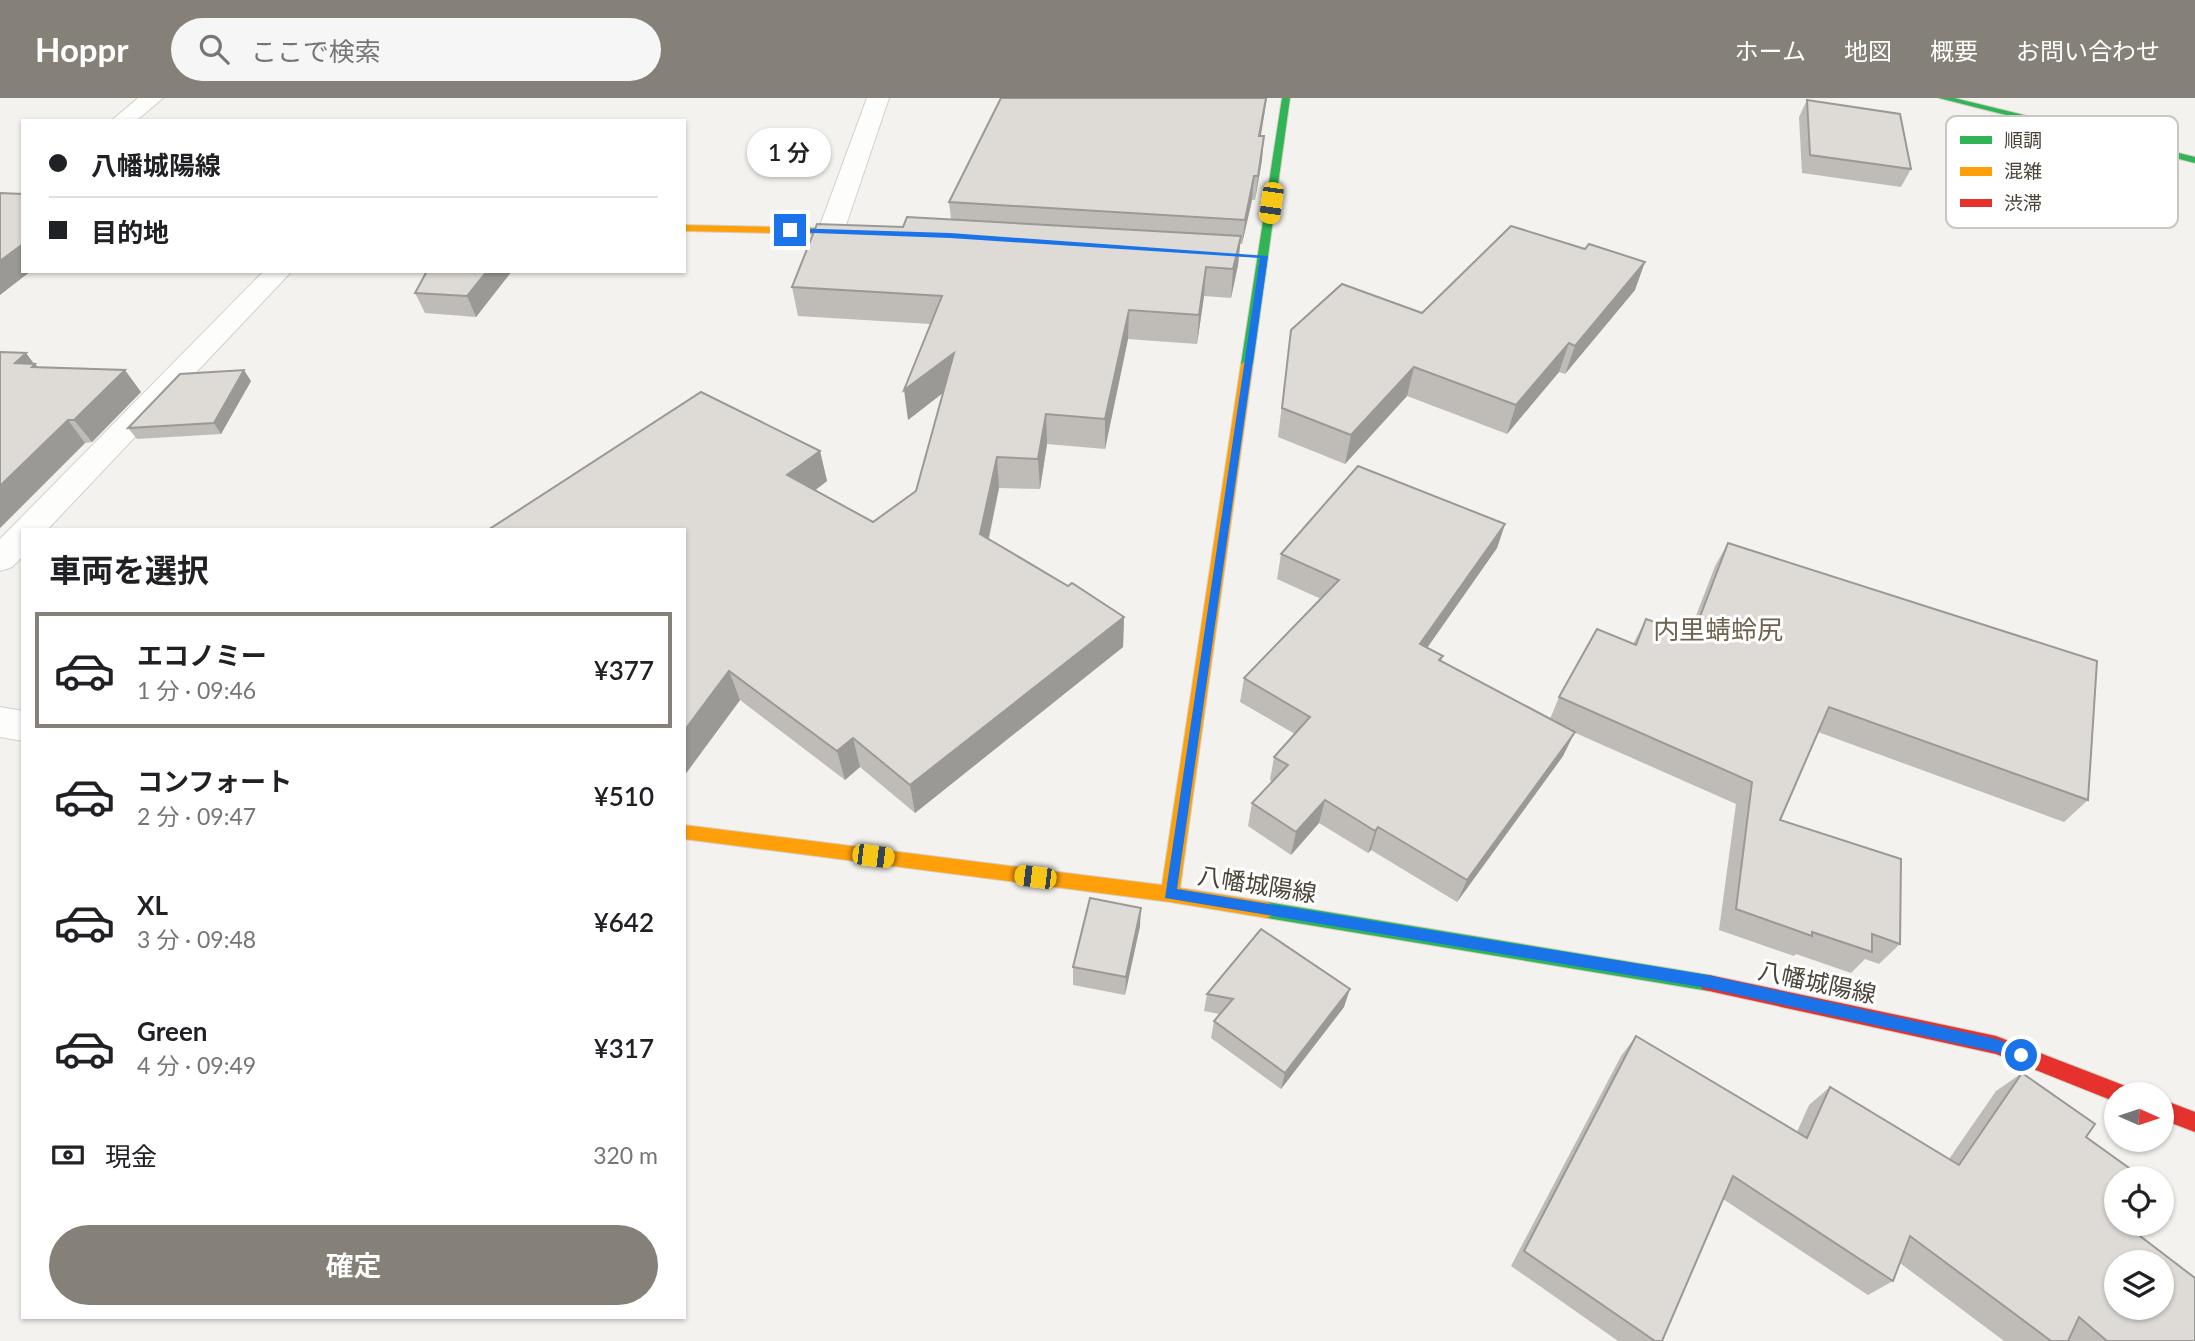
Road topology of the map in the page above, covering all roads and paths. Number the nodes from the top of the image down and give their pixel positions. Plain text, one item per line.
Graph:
1 (152, 98) edge
2 (878, 98) edge
3 (1286, 98) edge
4 (1943, 98) edge
5 (2002, 98) edge
6 (2016, 116) edge
7 (2074, 116) edge
8 (125, 119) edge
9 (2178, 142) edge
10 (2195, 146) edge
11 (2178, 156) edge
12 (2195, 160) edge
13 (686, 229) edge
14 (831, 231) junction
15 (884, 233) edge
16 (277, 273) edge
17 (30, 528) edge
18 (21, 538) edge
19 (0, 559) edge
20 (0, 722) edge
21 (21, 726) edge
22 (686, 832) edge
23 (1170, 894) junction
24 (2104, 1087) edge
25 (2174, 1114) edge
26 (2195, 1122) edge

1 - 8 street
2 - 14 street
3 - 23 main road, 八幡城陽線
4 - 6 main road
5 - 7 main road
9 - 10 main road
11 - 12 main road
13 - 14 main road
14 - 15 main road
16 - 17 street
18 - 19 street
20 - 21 street
22 - 23 main road
23 - 24 main road, 八幡城陽線
25 - 26 main road

